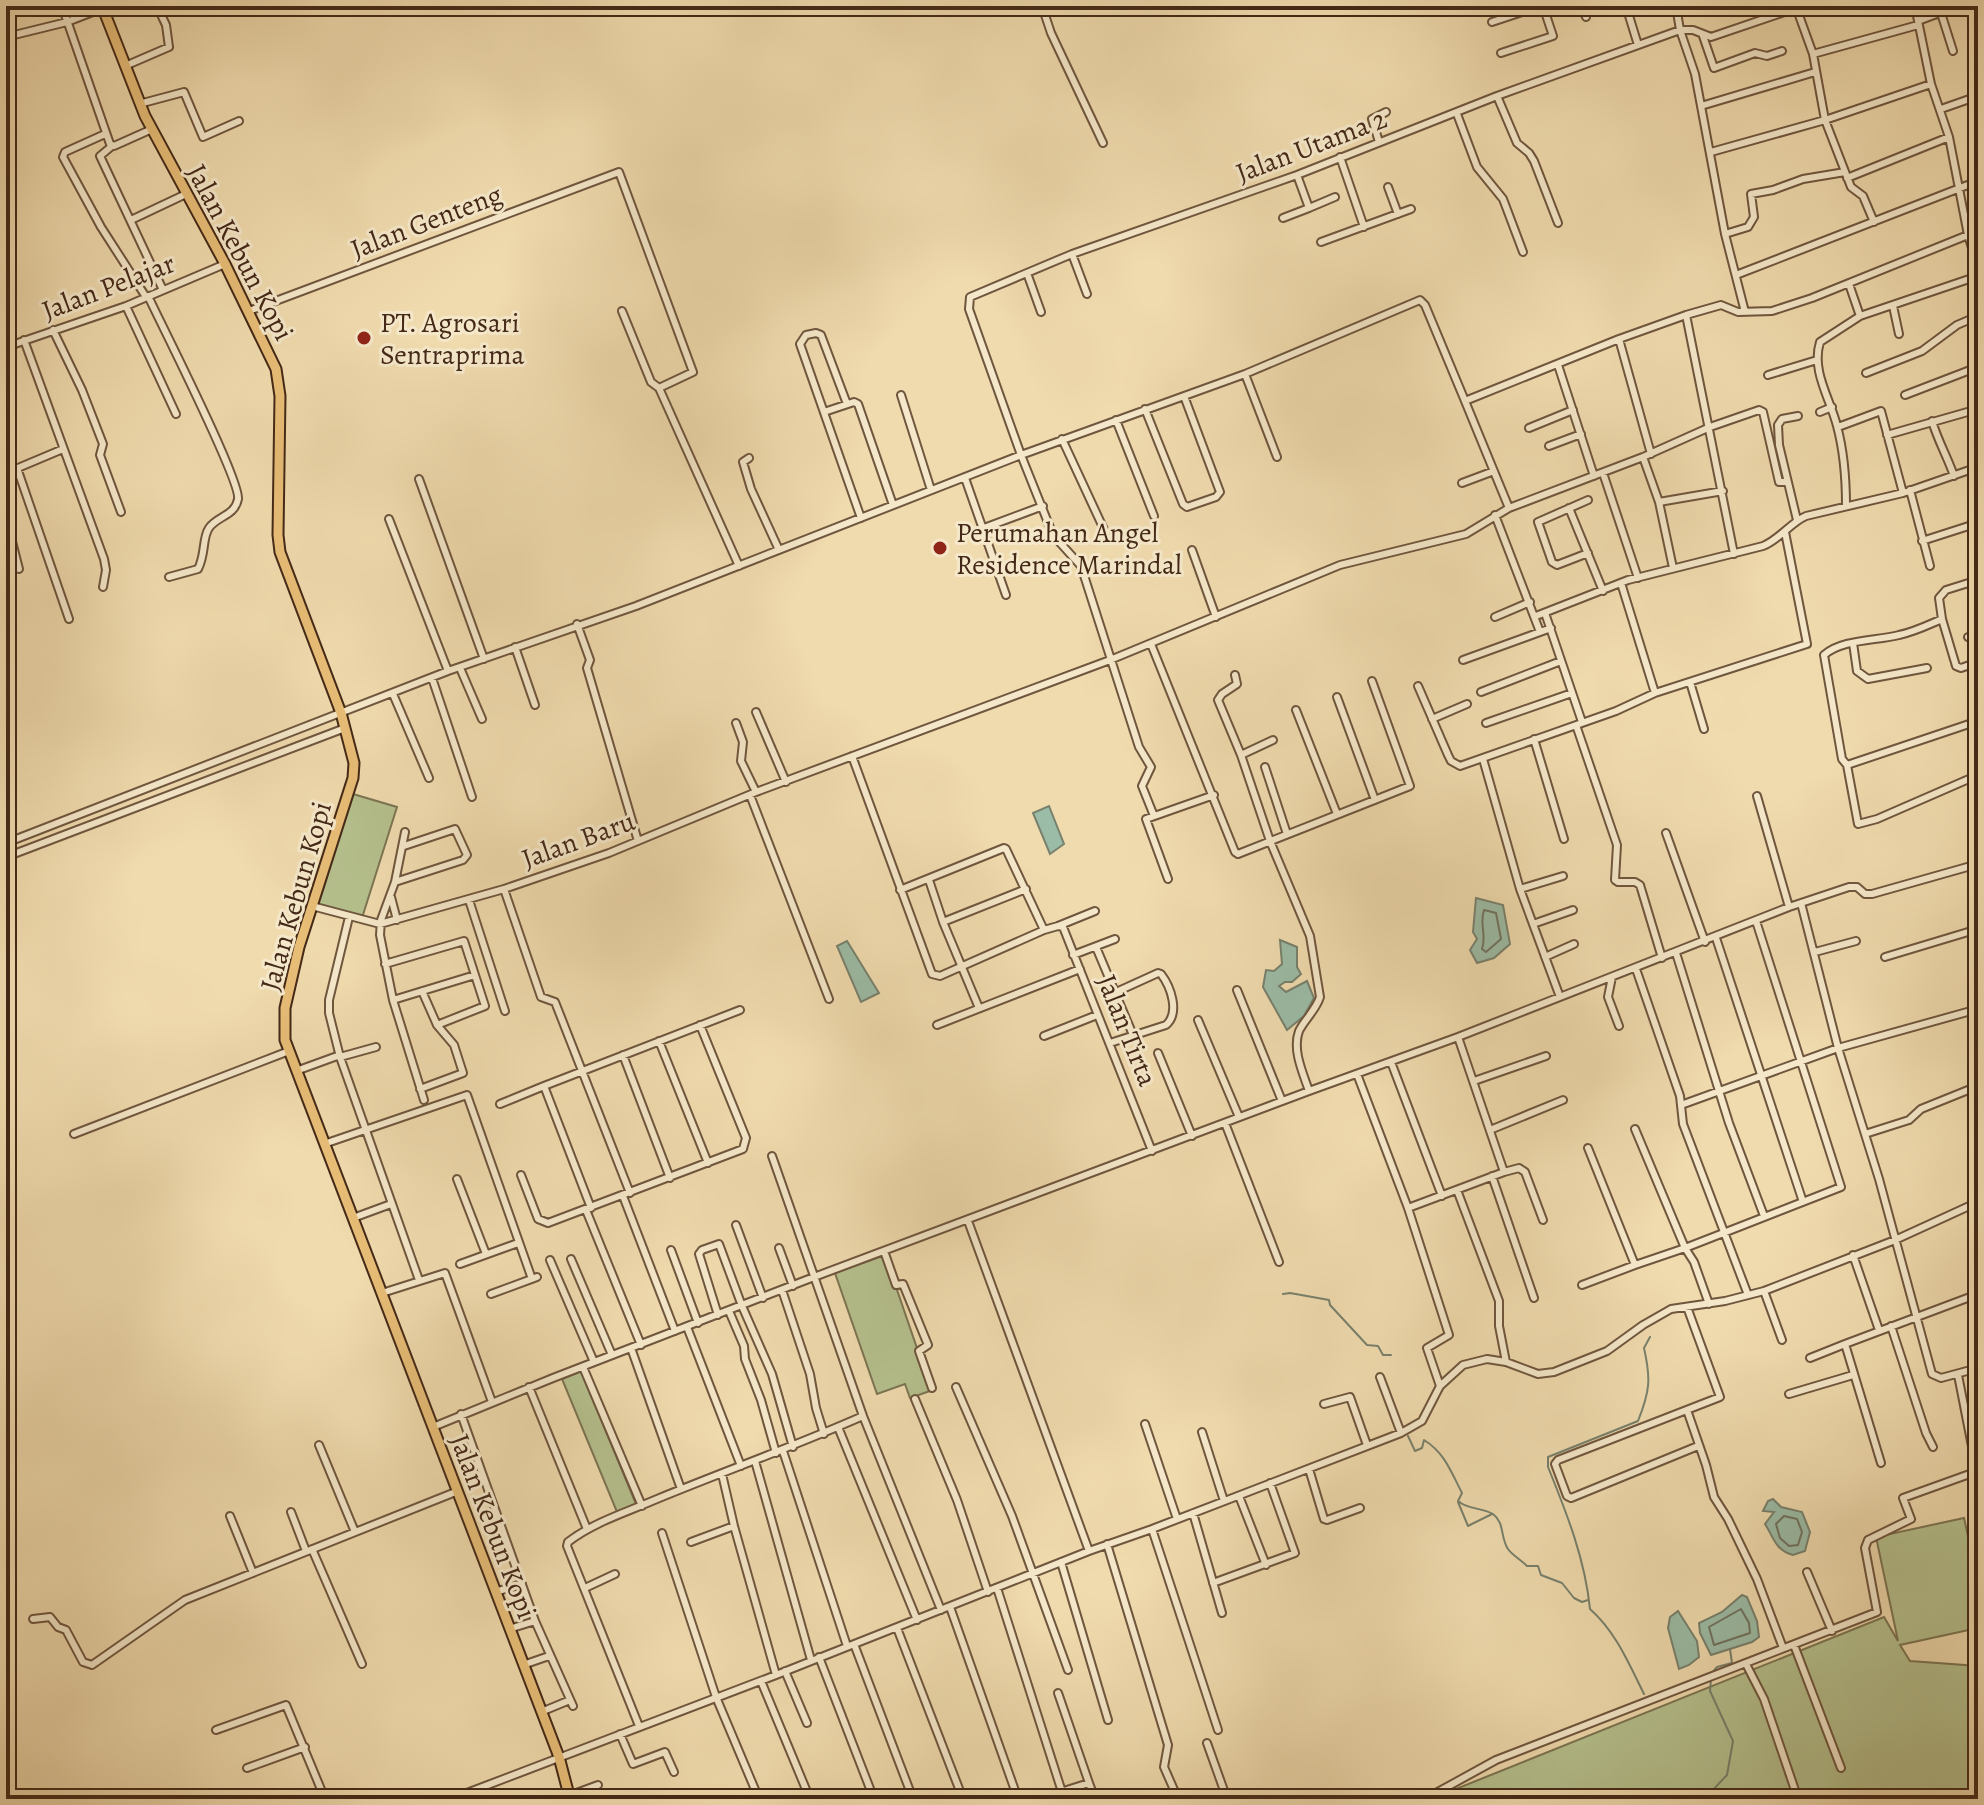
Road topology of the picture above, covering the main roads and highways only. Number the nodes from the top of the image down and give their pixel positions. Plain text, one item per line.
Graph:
1 (103, 7) edge
2 (571, 1797) edge

1 - 2 main road, Jalan Kebun Kopi

